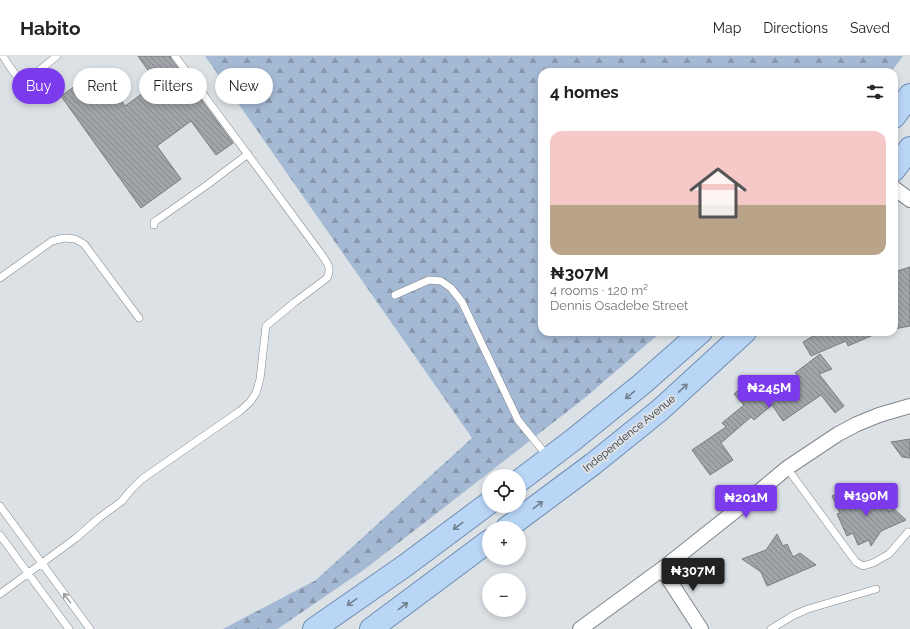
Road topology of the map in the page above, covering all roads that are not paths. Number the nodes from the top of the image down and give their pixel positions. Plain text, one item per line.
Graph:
1 (3, 56) edge
2 (57, 56) edge
3 (175, 56) edge
4 (910, 95) edge
5 (898, 112) edge
6 (910, 148) edge
7 (248, 154) junction
8 (898, 164) edge
9 (898, 191) edge
10 (910, 200) edge
11 (154, 225) dead end
12 (1, 276) edge
13 (395, 295) dead end
14 (139, 318) dead end
15 (696, 336) edge
16 (741, 336) edge
17 (910, 406) edge
18 (549, 459) junction
19 (787, 468) junction
20 (526, 476) edge
21 (0, 506) edge
22 (482, 508) edge
23 (516, 521) edge
24 (908, 532) dead end
25 (0, 535) edge
26 (482, 547) edge
27 (42, 563) junction
28 (662, 569) junction
29 (28, 573) junction
30 (876, 588) dead end
31 (0, 594) edge
32 (69, 629) edge
33 (90, 629) edge
34 (314, 629) edge
35 (372, 629) edge
36 (580, 629) edge
37 (701, 629) edge
38 (771, 629) edge

1 - 2 lane
3 - 7 lane
4 - 5 main road
6 - 8 main road
7 - 11 lane
7 - 27 lane
9 - 10 street
12 - 14 lane
13 - 18 lane
15 -> 18 main road
23 -> 16 main road, Independence Avenue
17 - 19 street
18 - 20 main road
19 - 24 lane
19 - 28 street
21 - 27 lane
22 -> 34 main road
25 - 29 lane
35 -> 26 main road
27 - 29 lane
33 -> 27 lane
28 - 36 street
28 - 37 street
29 - 31 lane
29 - 32 lane
30 - 38 lane

